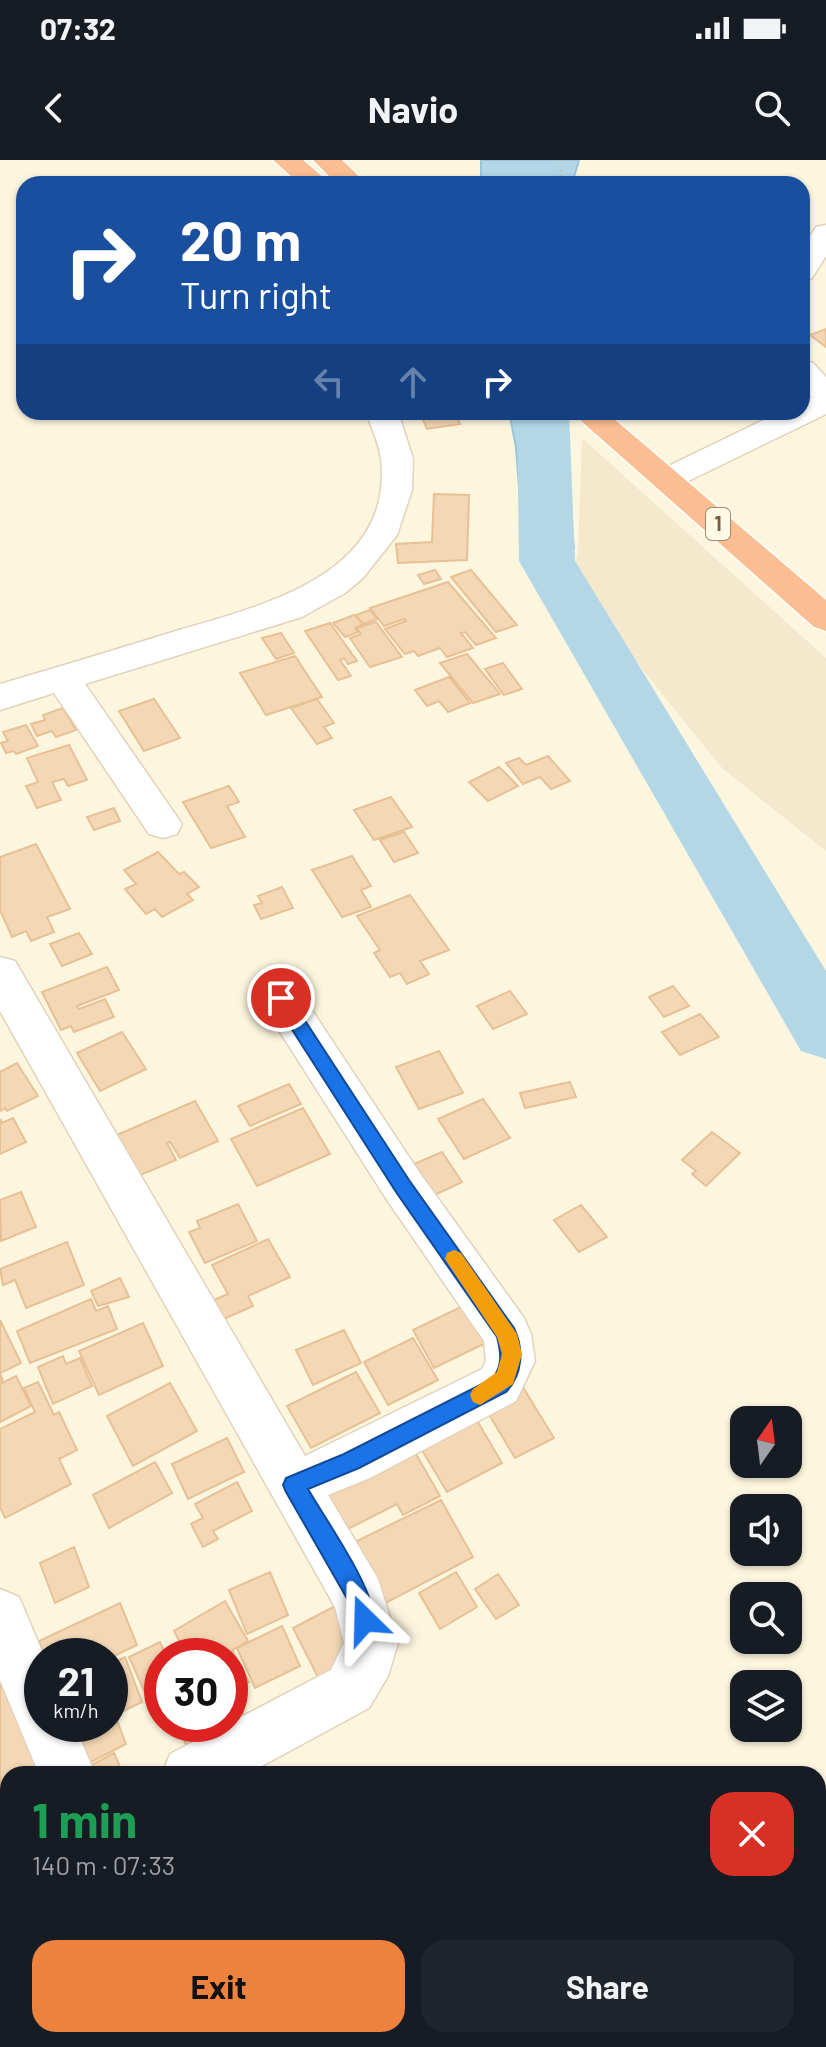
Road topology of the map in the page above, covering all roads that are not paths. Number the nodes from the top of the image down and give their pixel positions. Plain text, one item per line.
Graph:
1 (286, 160) edge
2 (326, 160) edge
3 (307, 176) edge
4 (344, 176) edge
5 (826, 233) edge
6 (810, 259) edge
7 (810, 386) edge
8 (823, 413) edge
9 (384, 420) edge
10 (607, 420) edge
11 (809, 420) edge
12 (686, 483) junction
13 (826, 592) edge
14 (826, 619) edge
15 (62, 678) junction
16 (0, 697) edge
17 (163, 824) dead end
18 (0, 973) edge
19 (281, 998) dead end
20 (293, 1485) junction
21 (0, 1616) edge
22 (24, 1673) edge
23 (54, 1742) edge
24 (64, 1766) edge
25 (205, 1766) edge

1 - 3 highway
2 - 4 highway
5 - 6 street
7 - 8 street
9 - 15 street
10 - 12 highway, 1
11 - 12 street
12 - 13 highway, 1
12 - 14 highway, 1
15 - 16 street
15 - 17 street
18 - 20 street
19 - 20 street
20 - 25 street
21 - 22 street
23 - 24 street

